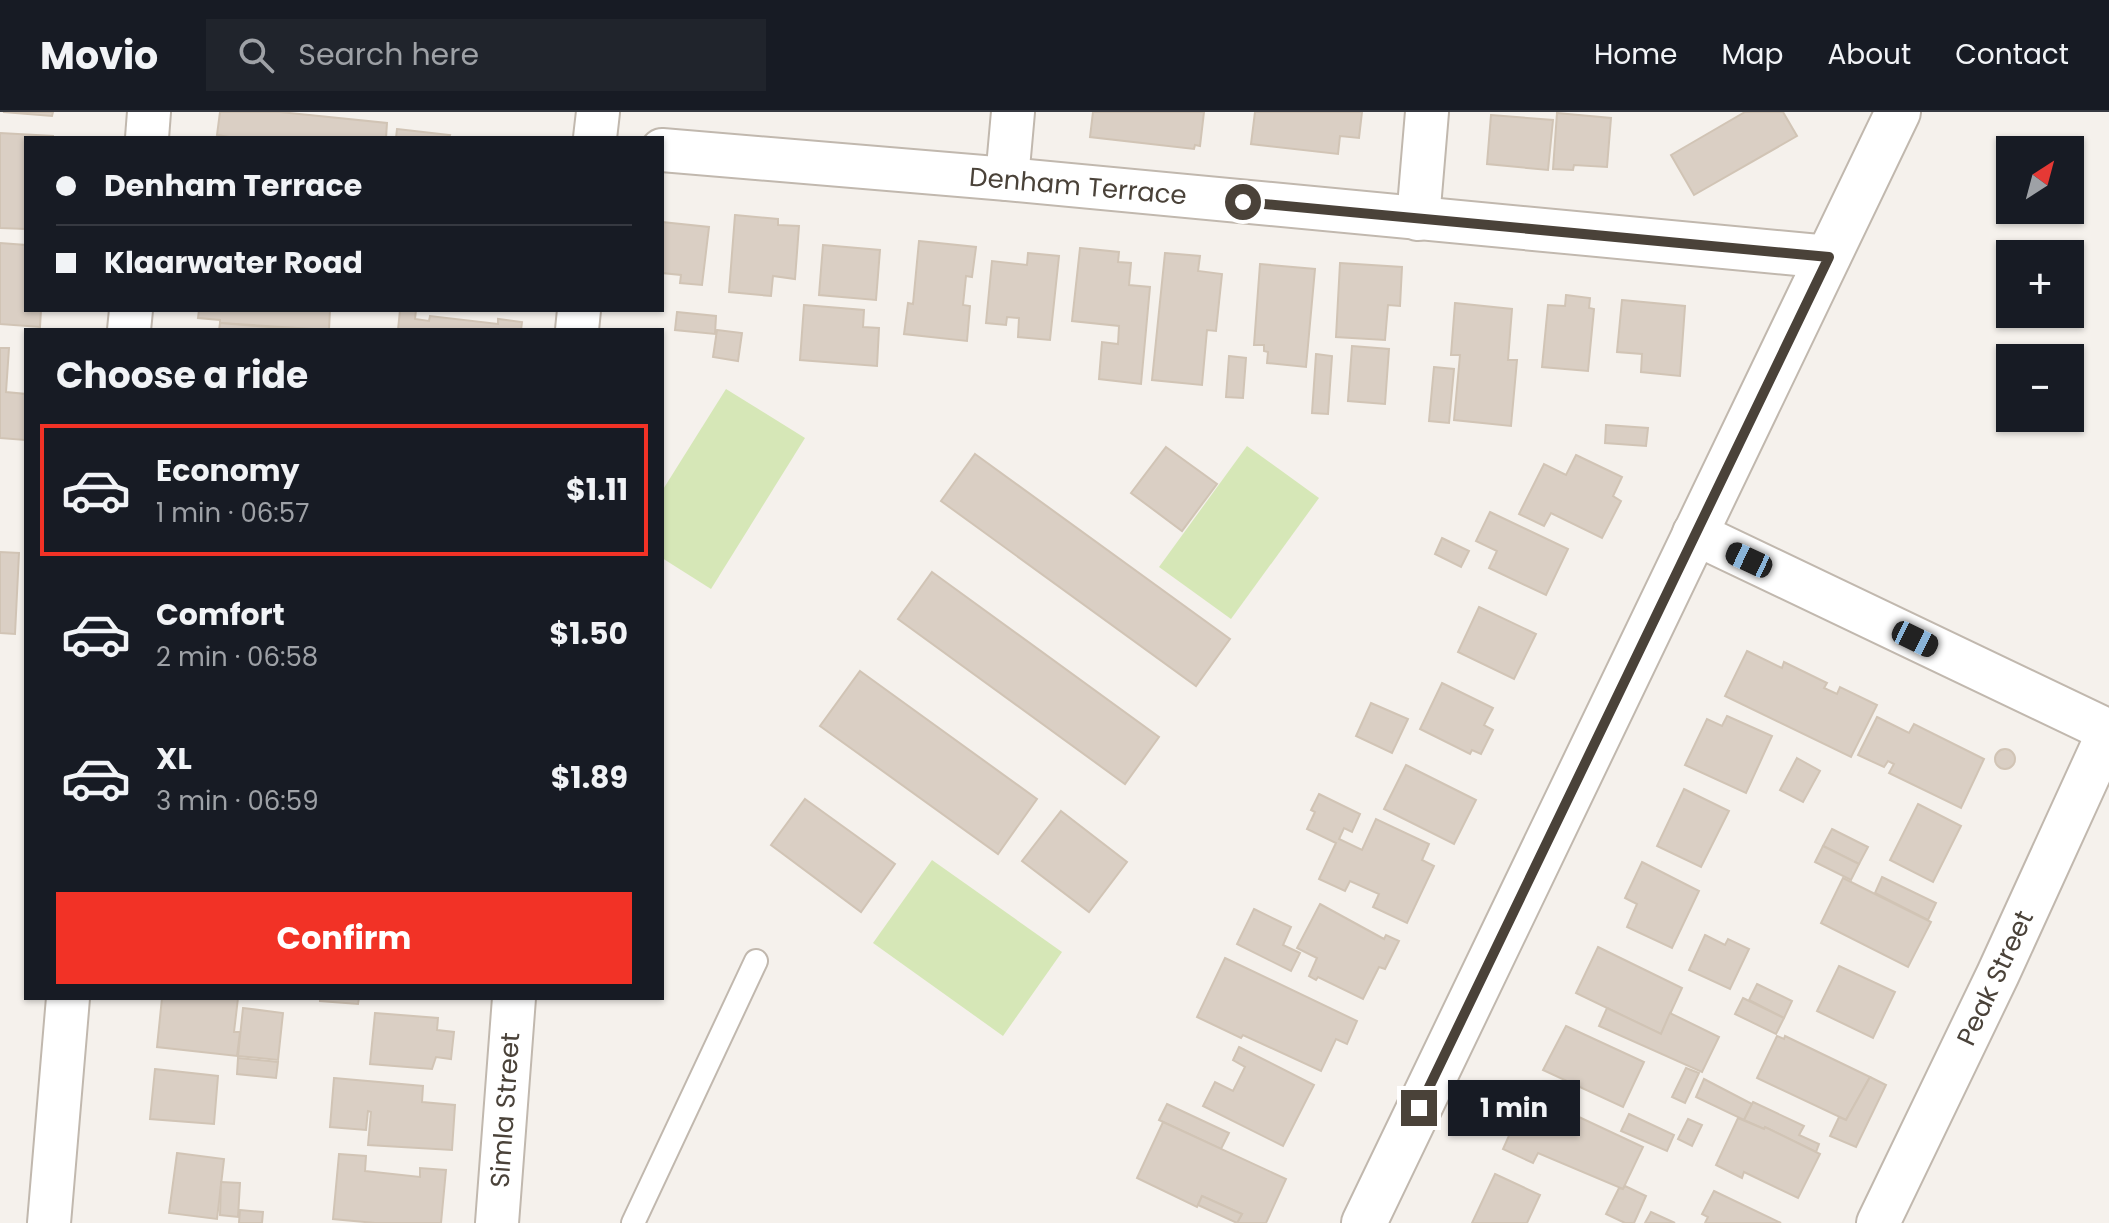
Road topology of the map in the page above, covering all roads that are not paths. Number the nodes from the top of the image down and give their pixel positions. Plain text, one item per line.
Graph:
1 (149, 112) edge
2 (598, 112) edge
3 (1013, 112) edge
4 (1427, 112) edge
5 (1898, 112) edge
6 (147, 136) edge
7 (595, 136) edge
8 (664, 150) edge
9 (1007, 179) junction
10 (1418, 219) junction
11 (1829, 257) junction
12 (1694, 533) junction
13 (2109, 731) edge
14 (756, 961) dead end
15 (68, 1000) edge
16 (514, 1000) edge
17 (49, 1223) edge
18 (497, 1223) edge
19 (633, 1223) edge
20 (1364, 1223) edge
21 (1878, 1223) edge

1 - 6 street
2 - 7 street
3 - 9 street
4 - 10 street
5 - 11 street
8 - 9 street, Denham Terrace
9 - 10 street, Denham Terrace
10 - 11 street, Denham Terrace
11 - 12 street
12 - 13 street
12 - 20 street
13 - 21 street, Peak Street
14 - 19 lane
15 - 17 street
16 - 18 street, Simla Street

